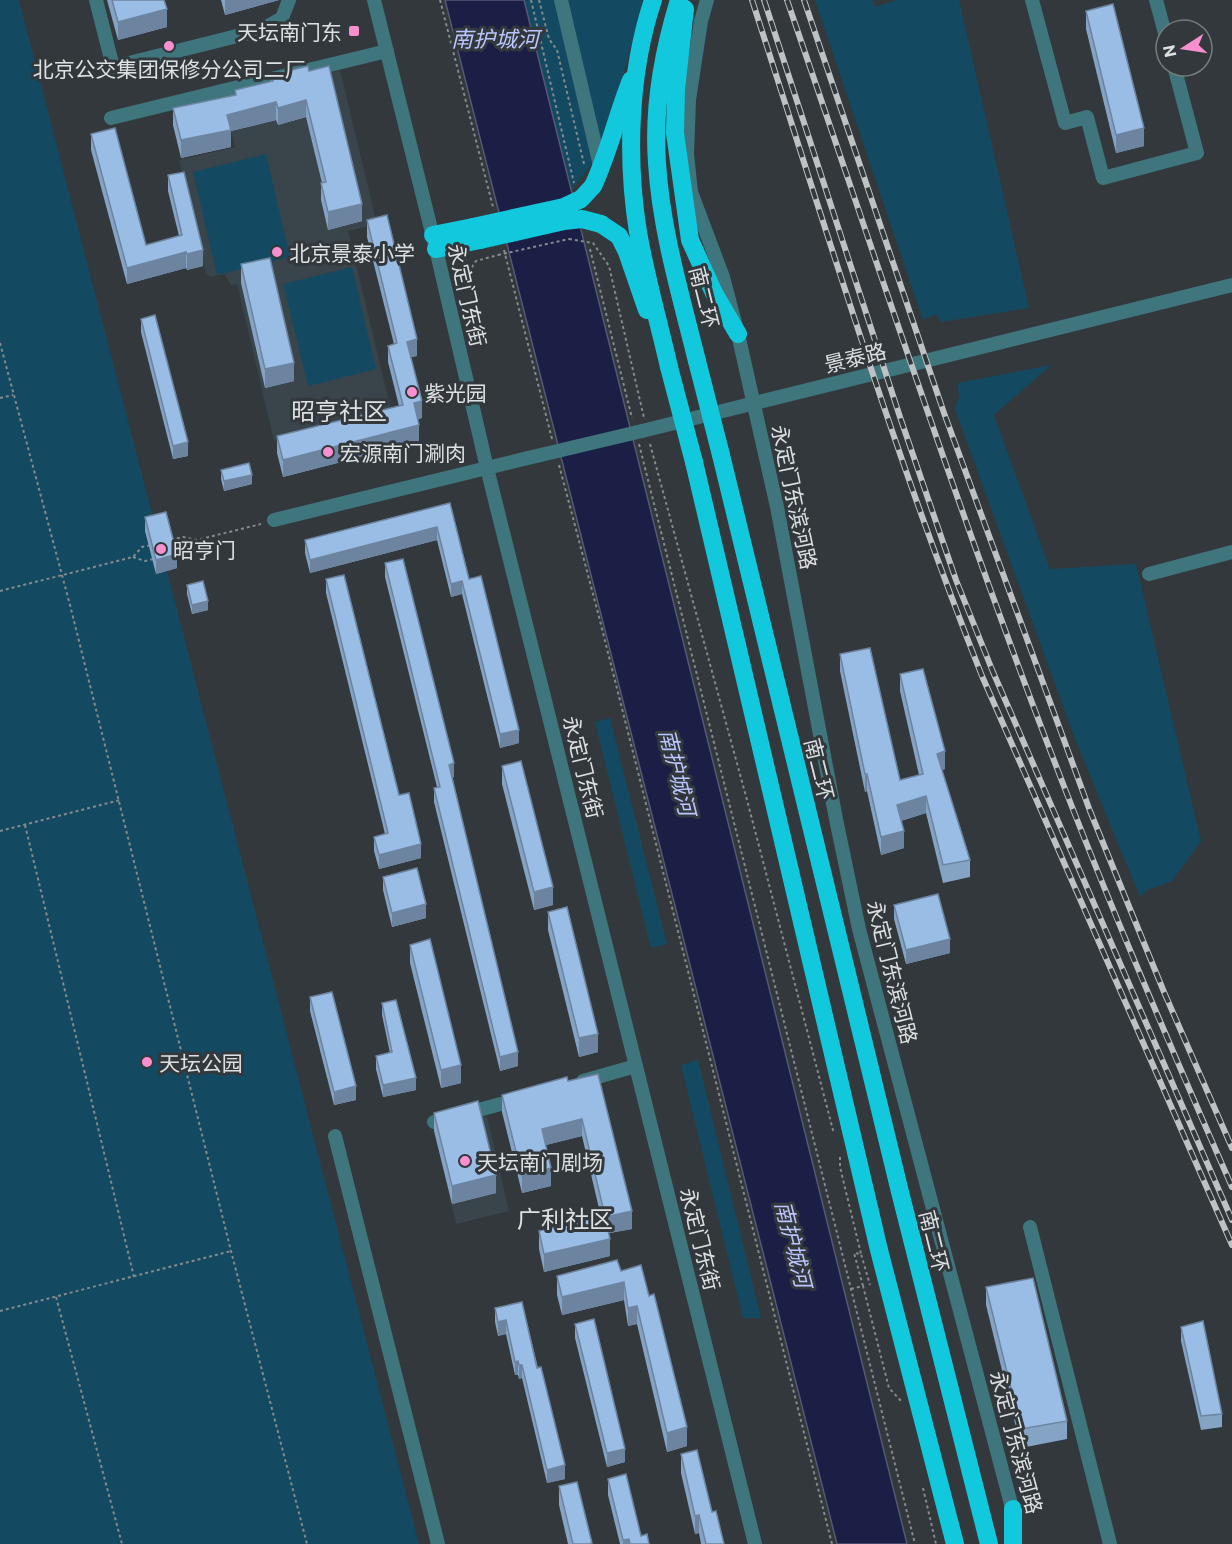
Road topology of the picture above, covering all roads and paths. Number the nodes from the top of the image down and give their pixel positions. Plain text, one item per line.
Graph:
1 (96, 0) edge
2 (289, 0) edge
3 (374, 0) edge
4 (440, 0) edge
5 (531, 0) edge
6 (539, 0) edge
7 (561, 0) edge
8 (653, 0) edge
9 (680, 0) edge
10 (686, 0) edge
11 (707, 0) edge
12 (1032, 0) edge
13 (1156, 0) edge
14 (1161, 18) edge
15 (387, 51) junction
16 (637, 64) junction
17 (1177, 78) edge
18 (111, 118) dead end
19 (593, 168) junction
20 (584, 187) junction
21 (494, 211) dead end
22 (476, 233) junction
23 (434, 242) junction
24 (503, 245) dead end
25 (590, 249) dead end
26 (498, 255) dead end
27 (1232, 285) edge
28 (738, 334) junction
29 (0, 343) edge
30 (669, 367) junction
31 (13, 395) junction
32 (0, 399) edge
33 (753, 404) junction
34 (640, 429) junction
35 (552, 439) dead end
36 (558, 462) dead end
37 (487, 468) junction
38 (274, 520) joint
39 (197, 540) junction
40 (166, 541) edge
41 (159, 543) edge
42 (1232, 552) edge
43 (170, 555) edge
44 (133, 557) junction
45 (162, 557) edge
46 (1149, 574) dead end
47 (62, 575) junction
48 (0, 591) edge
49 (120, 800) junction
50 (25, 825) junction
51 (0, 831) edge
52 (636, 1066) junction
53 (569, 1085) edge
54 (535, 1094) edge
55 (434, 1122) edge
56 (834, 1135) dead end
57 (335, 1136) dead end
58 (840, 1151) dead end
59 (1030, 1227) dead end
60 (231, 1251) junction
61 (861, 1254) junction
62 (134, 1277) junction
63 (863, 1286) junction
64 (871, 1287) dead end
65 (851, 1289) junction
66 (56, 1297) junction
67 (0, 1311) edge
68 (902, 1402) dead end
69 (1013, 1509) junction
70 (122, 1544) edge
71 (307, 1544) edge
72 (438, 1544) edge
73 (755, 1544) edge
74 (832, 1544) edge
75 (915, 1544) edge
76 (955, 1544) edge
77 (989, 1544) edge
78 (1013, 1544) edge
79 (1022, 1544) edge
80 (1110, 1544) edge

1 - 2 street
3 - 15 street, 永定门东街
4 - 21 path
5 - 20 path
6 - 19 path
7 - 19 street
8 - 16 highway
9 - 77 highway, 南二环, bridge
10 - 28 highway
11 - 28 street
12 - 17 street
13 - 14 street
15 - 18 street
15 - 23 street, 永定门东街
16 - 19 highway
16 - 30 highway
19 - 20 highway
20 - 22 highway, bridge
22 - 23 highway
22 - 30 highway, bridge
23 - 37 street, 永定门东街
24 - 35 path
25 - 34 path
26 - 34 path, bridge
27 - 33 street, 景泰路
28 - 33 street, 永定门东滨河路
29 - 31 path
30 - 76 highway, bridge
31 - 32 path
31 - 47 path
33 - 34 street, 景泰路
33 - 69 street, 永定门东滨河路
34 - 37 street, 景泰路, bridge
34 - 56 path
34 - 65 path
36 - 74 path
37 - 38 street, 景泰路
37 - 52 street, 永定门东街
38 - 39 path
39 - 40 path
39 - 43 path
41 - 44 path
42 - 46 street
44 - 45 path
44 - 47 path
47 - 48 path
47 - 49 path
49 - 50 path
49 - 60 path
50 - 51 path
50 - 62 path
52 - 53 street
52 - 73 street, 永定门东街
54 - 55 street
57 - 72 street
58 - 61 path
59 - 80 street
60 - 62 path
60 - 71 path
61 - 63 path
61 - 64 path
62 - 66 path
63 - 65 path
63 - 68 path
65 - 75 path
66 - 67 path
66 - 70 path
69 - 78 highway
69 - 79 street, 永定门东滨河路

